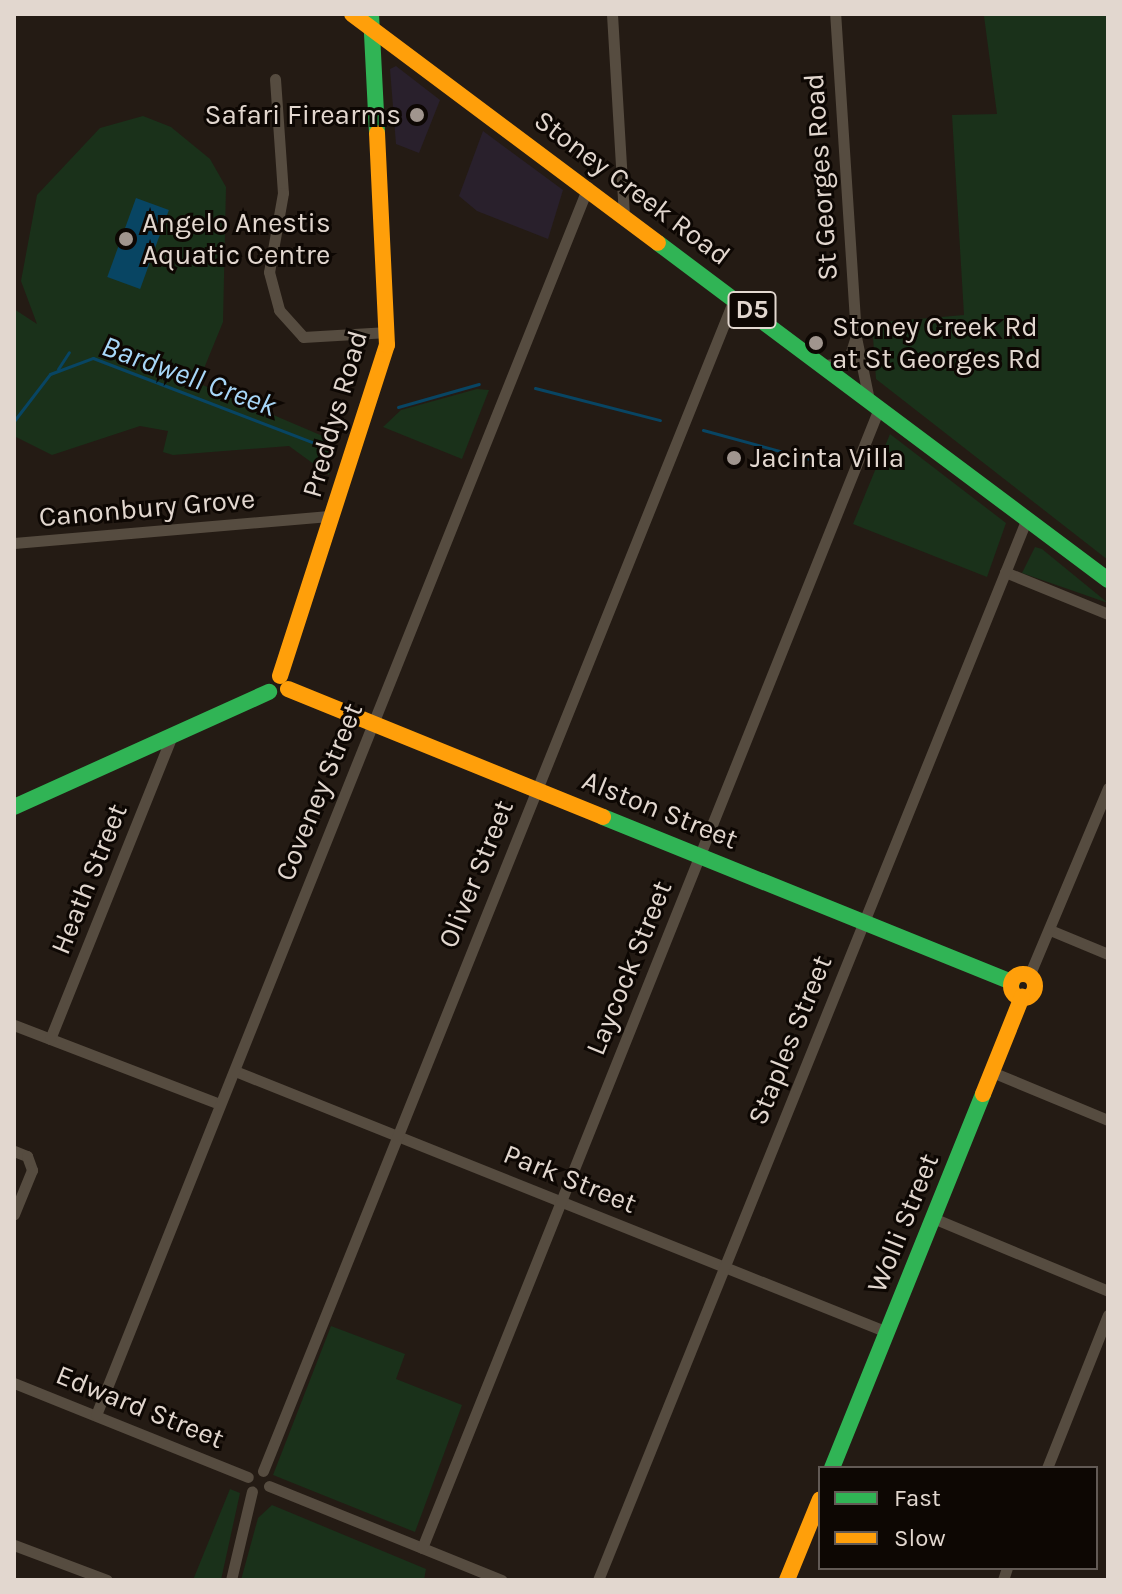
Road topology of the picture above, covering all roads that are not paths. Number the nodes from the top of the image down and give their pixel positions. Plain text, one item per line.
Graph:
1 (352, 14) edge
2 (612, 14) edge
3 (835, 14) edge
4 (371, 21) edge
5 (275, 79) dead end
6 (588, 187) junction
7 (624, 214) junction
8 (735, 297) junction
9 (388, 332) junction
10 (856, 336) junction
11 (826, 365) junction
12 (874, 400) junction
13 (332, 516) junction
14 (1027, 518) junction
15 (14, 543) edge
16 (1005, 572) junction
17 (1108, 580) edge
18 (1108, 614) edge
19 (284, 683) junction
20 (372, 722) junction
21 (171, 738) junction
22 (537, 788) junction
23 (1108, 788) edge
24 (14, 807) edge
25 (700, 854) junction
26 (865, 920) junction
27 (1050, 930) junction
28 (1108, 954) edge
29 (1029, 976) junction
30 (1012, 982) junction
31 (1022, 997) junction
32 (14, 1025) edge
33 (50, 1039) junction
34 (235, 1071) junction
35 (992, 1072) junction
36 (217, 1103) junction
37 (1108, 1120) edge
38 (396, 1135) junction
39 (14, 1151) edge
40 (562, 1202) junction
41 (14, 1214) edge
42 (933, 1218) junction
43 (725, 1267) junction
44 (1108, 1291) edge
45 (1108, 1315) edge
46 (887, 1332) junction
47 (14, 1383) edge
48 (96, 1415) junction
49 (833, 1466) edge
50 (1048, 1466) edge
51 (263, 1471) junction
52 (248, 1477) junction
53 (269, 1486) junction
54 (252, 1491) junction
55 (818, 1504) edge
56 (14, 1545) edge
57 (422, 1548) junction
58 (107, 1580) edge
59 (231, 1580) edge
60 (502, 1580) edge
61 (598, 1580) edge
62 (787, 1580) edge

1 - 4 main road, Stoney Creek Road / D5
2 - 7 street
3 - 10 street, St Georges Road
4 - 6 main road, Stoney Creek Road / D5
4 - 9 main road, Preddys Road
5 - 9 street
6 - 7 main road, Stoney Creek Road / D5
6 - 20 street, Coveney Street
7 - 8 main road, Stoney Creek Road / D5
8 - 11 main road, Stoney Creek Road / D5
8 - 22 street, Oliver Street
9 - 13 main road, Preddys Road
10 - 11 street
10 - 12 street, St Georges Road
11 - 12 main road, Stoney Creek Road / D5
12 - 14 main road, Stoney Creek Road / D5
12 - 25 street, Laycock Street
13 - 15 street, Canonbury Grove
13 - 19 main road, Preddys Road
14 - 16 street, Staples Street
14 - 17 main road, Stoney Creek Road / D5
16 - 18 street
16 - 26 street, Staples Street
19 - 20 main road, Alston Street
19 - 21 main road, Preddys Road
20 - 22 main road, Alston Street
20 - 34 street, Coveney Street
21 - 24 main road
21 - 33 street, Heath Street
22 - 25 main road, Alston Street
22 - 38 street, Oliver Street
23 - 27 street
25 - 26 main road, Alston Street
25 - 40 street, Laycock Street
26 - 30 main road, Alston Street
26 - 43 street, Staples Street
27 - 28 street
27 - 29 street
29 - 30 main road
29 - 31 main road, Wolli Street
30 - 31 main road
31 - 35 main road, Wolli Street
32 - 33 street
33 - 36 street
34 - 36 street, Coveney Street
34 - 38 street, Park Street
35 - 37 street
35 - 42 main road, Wolli Street
36 - 48 street, Coveney Street
38 - 40 street, Park Street
38 - 51 street, Oliver Street
39 - 41 street
40 - 43 street, Park Street
40 - 57 street, Laycock Street
42 - 44 street
42 - 46 main road, Wolli Street
43 - 46 street, Park Street
43 - 61 street, Staples Street
45 - 50 street
46 - 49 main road, Wolli Street
47 - 48 street, Edward Street
48 - 52 street, Edward Street
51 - 52 street
51 - 53 street
52 - 54 street
53 - 54 street
53 - 57 street
54 - 59 street
55 - 62 main road
56 - 58 street
57 - 60 street

